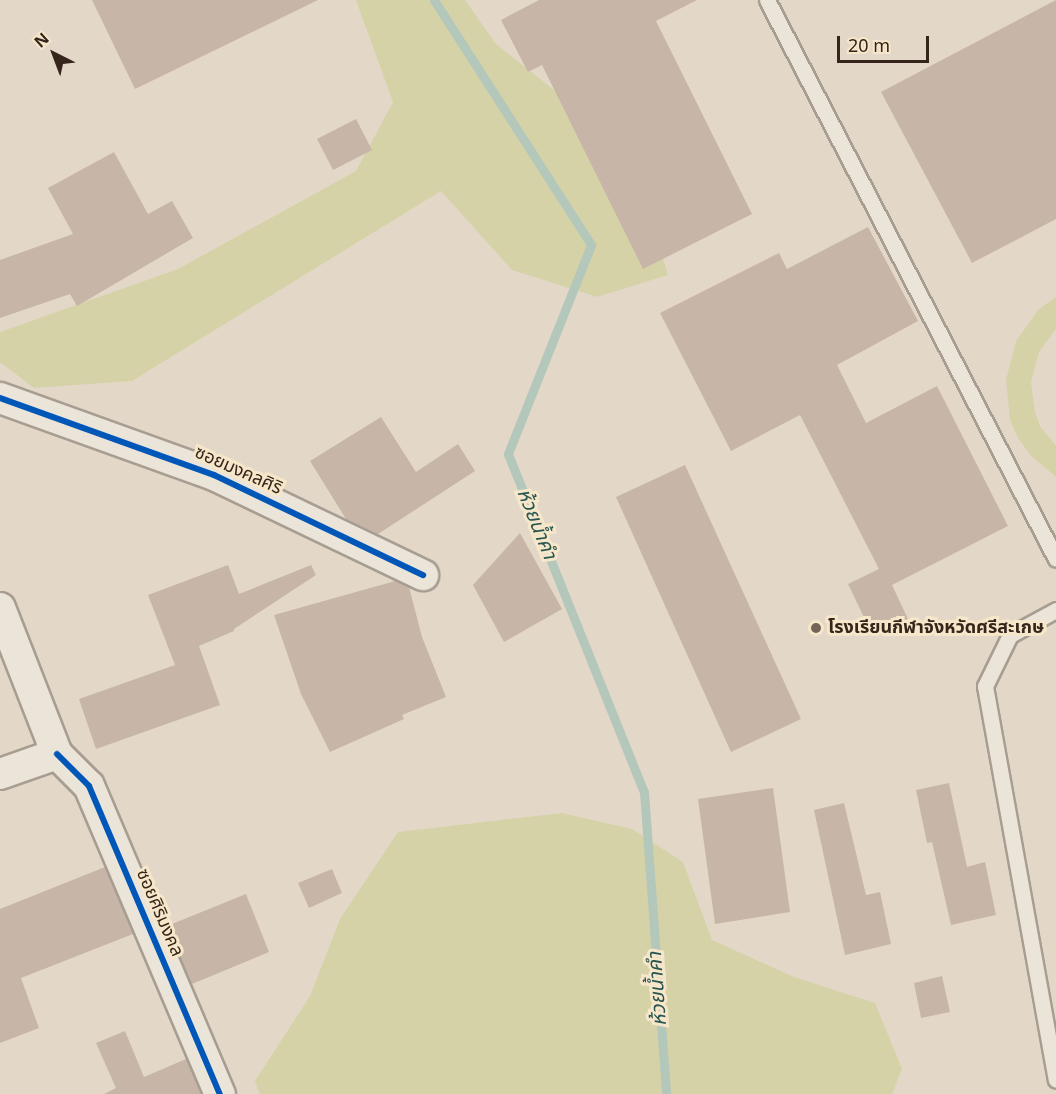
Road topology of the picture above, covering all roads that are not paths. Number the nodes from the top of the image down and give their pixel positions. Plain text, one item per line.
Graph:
1 (767, 0) edge
2 (0, 398) edge
3 (1056, 559) edge
4 (423, 575) dead end
5 (0, 608) edge
6 (1056, 610) edge
7 (57, 754) junction
8 (0, 774) edge
9 (1056, 1080) edge
10 (220, 1094) edge

1 - 3 lane
2 - 4 street, ซอยมงคลศิริ
5 - 7 street
6 - 9 lane
7 - 8 street
7 - 10 street, ซอยศิริมงคล

